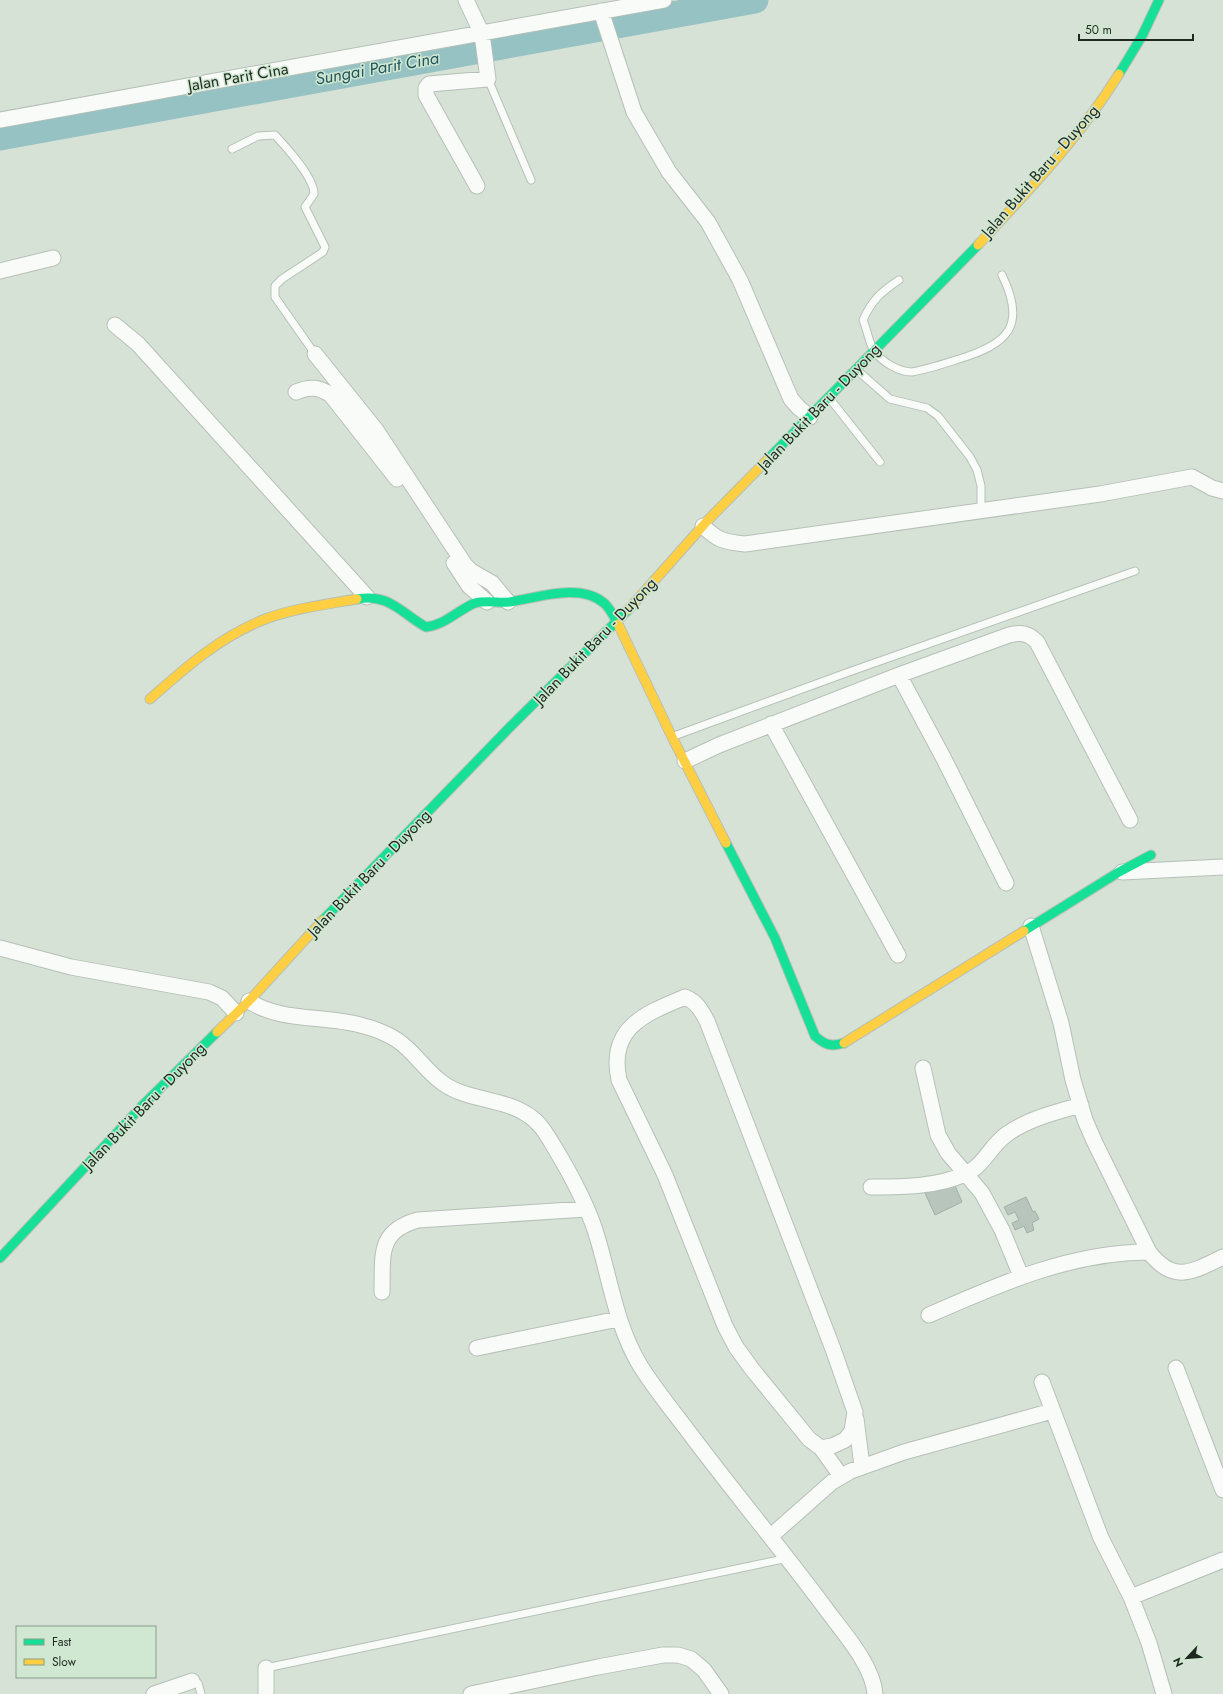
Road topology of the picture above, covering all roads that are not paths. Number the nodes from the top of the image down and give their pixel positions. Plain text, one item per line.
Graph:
1 (466, 0) edge
2 (664, 0) edge
3 (1159, 0) edge
4 (602, 16) junction
5 (483, 44) junction
6 (488, 79) junction
7 (0, 120) edge
8 (232, 149) dead end
9 (531, 180) dead end
10 (477, 186) dead end
11 (53, 258) dead end
12 (0, 271) edge
13 (1002, 275) dead end
14 (899, 280) dead end
15 (115, 325) dead end
16 (874, 351) junction
17 (315, 354) joint
18 (856, 369) junction
19 (296, 392) dead end
20 (829, 397) junction
21 (810, 417) junction
22 (880, 462) dead end
23 (1223, 490) edge
24 (981, 510) junction
25 (702, 526) junction
26 (1135, 571) dead end
27 (367, 597) junction
28 (487, 602) junction
29 (508, 602) junction
30 (617, 622) junction
31 (899, 675) junction
32 (150, 699) dead end
33 (772, 724) junction
34 (672, 737) junction
35 (685, 761) junction
36 (1130, 820) dead end
37 (1151, 855) dead end
38 (1223, 867) edge
39 (1119, 872) junction
40 (1006, 883) dead end
41 (1031, 926) junction
42 (0, 948) edge
43 (898, 955) dead end
44 (249, 1001) junction
45 (236, 1013) junction
46 (923, 1068) dead end
47 (1080, 1104) junction
48 (965, 1174) junction
49 (871, 1188) dead end
50 (586, 1209) junction
51 (1150, 1252) junction
52 (1223, 1257) edge
53 (0, 1258) edge
54 (1021, 1276) junction
55 (382, 1292) dead end
56 (929, 1315) dead end
57 (618, 1319) junction
58 (477, 1348) dead end
59 (1176, 1368) dead end
60 (1042, 1382) dead end
61 (1052, 1411) junction
62 (855, 1412) junction
63 (821, 1448) junction
64 (862, 1466) junction
65 (841, 1476) junction
66 (1223, 1490) edge
67 (771, 1536) junction
68 (788, 1558) junction
69 (1223, 1560) edge
70 (1131, 1598) junction
71 (266, 1668) joint
72 (192, 1681) joint
73 (154, 1694) edge
74 (201, 1694) edge
75 (266, 1694) edge
76 (471, 1694) edge
77 (721, 1694) edge
78 (875, 1694) edge
79 (1164, 1694) edge

1 - 5 street
2 - 4 street, Jalan Parit Cina
3 - 16 main road, Jalan Bukit Baru - Duyong
4 - 5 street, Jalan Parit Cina
4 - 21 street
5 - 6 street
5 - 7 street, Jalan Parit Cina
6 - 9 lane
6 - 10 street
8 - 17 lane
11 - 12 street
13 - 16 lane
14 - 16 lane
15 - 27 street
16 - 18 main road, Jalan Bukit Baru - Duyong
17 - 29 street
18 - 20 main road, Jalan Bukit Baru - Duyong
18 - 24 lane
19 - 28 street
20 - 21 main road, Jalan Bukit Baru - Duyong
20 - 22 lane
21 - 25 main road, Jalan Bukit Baru - Duyong
23 - 24 street
24 - 25 street
25 - 30 main road, Jalan Bukit Baru - Duyong
26 - 34 lane
27 - 28 main road
27 - 32 main road
28 - 29 main road
29 - 30 main road
30 - 34 main road
30 - 44 main road, Jalan Bukit Baru - Duyong
31 - 33 street
31 - 36 street
31 - 40 street
33 - 35 street
33 - 43 street
34 - 35 main road
35 - 41 main road
37 - 39 main road
38 - 39 street
39 - 41 main road
41 - 47 street
42 - 45 street
44 - 45 main road, Jalan Bukit Baru - Duyong
44 - 50 street
45 - 53 main road, Jalan Bukit Baru - Duyong
46 - 48 street
47 - 48 street
47 - 51 street
48 - 49 street
48 - 54 street
50 - 55 street
50 - 57 street
51 - 52 street
51 - 54 street
54 - 56 street
57 - 58 street
57 - 67 street
59 - 66 street
60 - 61 street
61 - 64 street
61 - 70 street
62 - 63 street
62 - 63 street
62 - 64 street
63 - 65 street
64 - 65 street
65 - 67 street
67 - 68 street
68 - 71 lane
68 - 78 street
69 - 70 street
70 - 79 street
71 - 75 street
72 - 73 street
72 - 74 lane
76 - 77 street

